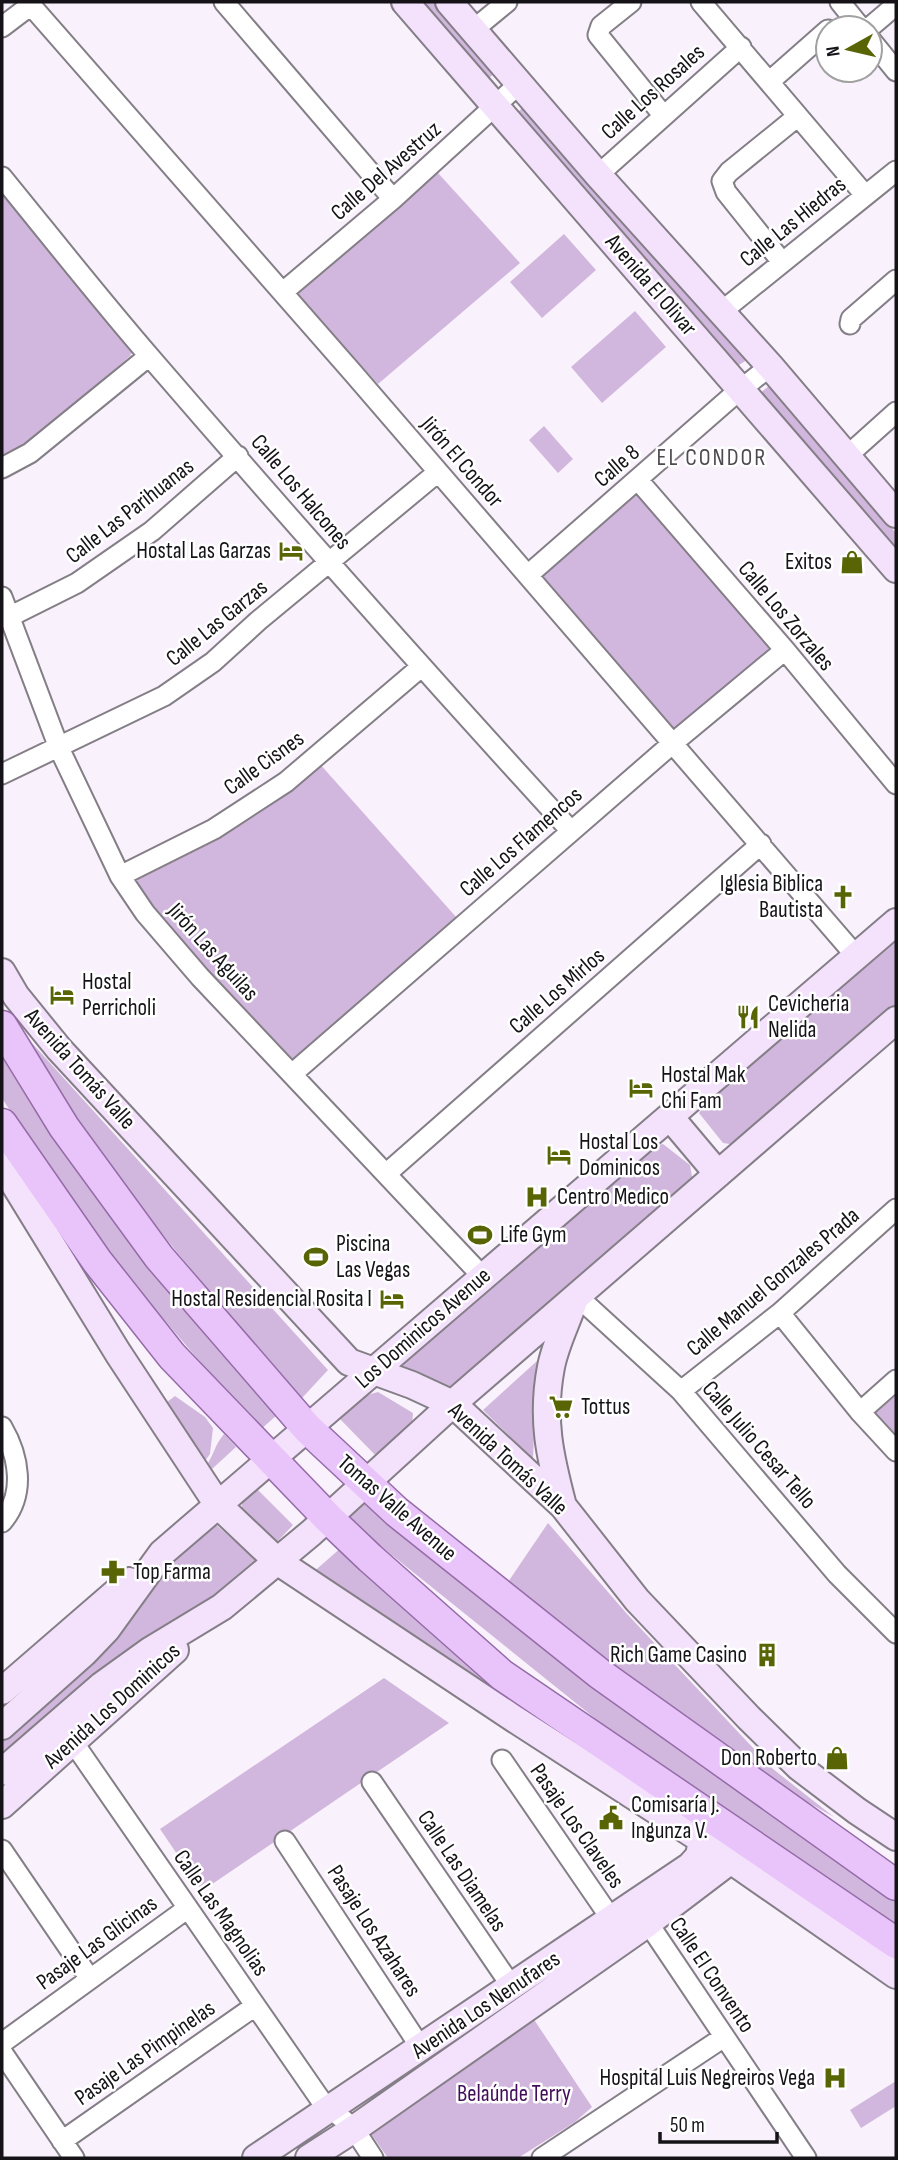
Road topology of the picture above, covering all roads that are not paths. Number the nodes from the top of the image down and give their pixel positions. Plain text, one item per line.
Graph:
1 (224, 2) edge
2 (405, 2) edge
3 (449, 2) edge
4 (507, 2) edge
5 (631, 2) edge
6 (701, 2) edge
7 (29, 3) edge
8 (2, 27) edge
9 (473, 30) junction
10 (814, 42) edge
11 (741, 47) junction
12 (884, 56) edge
13 (896, 71) edge
14 (769, 82) junction
15 (520, 83) junction
16 (496, 106) junction
17 (663, 115) junction
18 (798, 116) junction
19 (896, 171) edge
20 (598, 175) junction
21 (2, 177) edge
22 (865, 195) junction
23 (393, 199) junction
24 (782, 262) junction
25 (896, 280) edge
26 (283, 292) junction
27 (721, 312) junction
28 (850, 324) dead end
29 (149, 356) junction
30 (770, 366) junction
31 (742, 390) junction
32 (896, 412) edge
33 (238, 456) junction
34 (847, 456) junction
35 (2, 468) edge
36 (438, 472) junction
37 (638, 480) junction
38 (896, 514) edge
39 (328, 563) junction
40 (896, 569) edge
41 (528, 575) junction
42 (2, 597) edge
43 (9, 617) junction
44 (785, 650) junction
45 (421, 667) junction
46 (673, 743) junction
47 (59, 748) junction
48 (2, 774) edge
49 (896, 784) edge
50 (571, 831) junction
51 (761, 844) junction
52 (120, 876) junction
53 (896, 922) edge
54 (856, 956) junction
55 (2, 972) edge
56 (896, 1020) edge
57 (2, 1026) edge
58 (292, 1074) junction
59 (670, 1117) junction
60 (2, 1124) edge
61 (2, 1164) edge
62 (386, 1174) junction
63 (718, 1174) junction
64 (896, 1209) edge
65 (483, 1277) junction
66 (576, 1296) junction
67 (780, 1313) junction
68 (374, 1371) junction
69 (896, 1380) edge
70 (681, 1391) junction
71 (453, 1404) junction
72 (860, 1412) junction
73 (2, 1427) edge
74 (307, 1428) junction
75 (896, 1451) edge
76 (272, 1459) junction
77 (366, 1484) junction
78 (218, 1505) junction
79 (564, 1506) junction
80 (328, 1518) junction
81 (2, 1522) edge
82 (162, 1553) junction
83 (277, 1561) junction
84 (222, 1606) junction
85 (896, 1633) edge
86 (2, 1691) edge
87 (2, 1726) edge
88 (73, 1742) junction
89 (502, 1760) dead end
90 (2, 1772) edge
91 (372, 1782) dead end
92 (2, 1805) edge
93 (896, 1837) edge
94 (702, 1840) junction
95 (285, 1841) dead end
96 (2, 1850) edge
97 (731, 1860) junction
98 (896, 1885) edge
99 (188, 1908) junction
100 (612, 1920) junction
101 (648, 1923) junction
102 (896, 1943) edge
103 (896, 1975) edge
104 (90, 1979) junction
105 (512, 1987) junction
106 (256, 2006) junction
107 (724, 2037) junction
108 (2, 2043) edge
109 (421, 2048) junction
110 (2, 2052) edge
111 (331, 2108) junction
112 (354, 2129) junction
113 (62, 2141) junction
114 (74, 2158) edge
115 (256, 2158) edge
116 (309, 2158) edge
117 (373, 2158) edge
118 (542, 2158) edge
119 (806, 2158) edge

1 - 23 street
2 - 16 main road, Avenida El Olivar
3 - 9 main road, Avenida El Olivar
4 - 9 street
5 - 17 street
6 - 11 street
7 - 8 street
7 - 26 street, Jirón El Condor
9 - 15 main road, Avenida El Olivar
10 - 14 street
11 - 14 street
11 - 17 street, Calle Los Rosales
12 - 13 street
14 - 18 street
15 - 16 street, Calle Del Avestruz
15 - 20 main road, Avenida El Olivar
16 - 23 street, Calle Del Avestruz
16 - 31 main road, Avenida El Olivar
17 - 20 street, Calle Los Rosales
18 - 22 street
18 - 24 street
19 - 22 street, Calle Las Hiedras
20 - 27 main road, Avenida El Olivar
21 - 29 street, Calle Los Halcones
22 - 24 street, Calle Las Hiedras
23 - 26 street, Calle Del Avestruz
24 - 27 street, Calle Las Hiedras
25 - 28 street
26 - 36 street, Jirón El Condor
27 - 30 main road, Avenida El Olivar
29 - 33 street, Calle Los Halcones
29 - 35 street
30 - 31 street, Calle 8
30 - 34 main road, Avenida El Olivar
31 - 37 street, Calle 8
31 - 40 main road, Avenida El Olivar
32 - 34 street
33 - 39 street, Calle Los Halcones
33 - 43 street, Calle Las Parihuanas
34 - 38 main road, Avenida El Olivar
36 - 39 street, Calle Las Garzas
36 - 41 street, Jirón El Condor
37 - 41 street, Calle 8
37 - 44 street, Calle Los Zorzales
39 - 45 street, Calle Los Halcones
39 - 47 street, Calle Las Garzas
41 - 46 street, Jirón El Condor
42 - 43 street, Jirón Las Aguilas
43 - 47 street, Jirón Las Aguilas
44 - 46 street, Calle Los Flamencos
44 - 49 street, Calle Los Zorzales
45 - 50 street, Calle Los Halcones
45 - 52 street, Calle Cisnes
46 - 50 street, Calle Los Flamencos
46 - 51 street, Jirón El Condor
47 - 48 street, Calle Las Garzas
47 - 52 street, Jirón Las Aguilas
50 - 58 street, Calle Los Flamencos
51 - 54 street, Jirón El Condor
51 - 62 street, Calle Los Mirlos
52 - 58 street, Jirón Las Aguilas
53 - 54 main road, Los Dominicos Avenue
54 - 59 main road, Los Dominicos Avenue
55 - 68 main road, Avenida Tomás Valle
56 - 63 main road
57 - 74 main road, Tomas Valle Avenue
58 - 62 street, Jirón Las Aguilas
59 - 63 main road
59 - 65 main road, Los Dominicos Avenue
60 - 76 main road
61 - 78 main road
62 - 65 street, Jirón Las Aguilas
63 - 66 main road
64 - 67 street, Calle Manuel Gonzales Prada
65 - 68 main road, Los Dominicos Avenue
66 - 70 street, Calle Julio Cesar Tello
66 - 71 main road
66 - 79 main road
67 - 70 street, Calle Manuel Gonzales Prada
67 - 72 street
68 - 71 main road, Avenida Tomás Valle
68 - 74 main road, Los Dominicos Avenue
69 - 72 street
70 - 85 street, Calle Julio Cesar Tello
71 - 77 main road
71 - 79 main road, Avenida Tomás Valle
72 - 75 street
73 - 81 street
74 - 76 main road, Los Dominicos Avenue
74 - 77 main road, Tomas Valle Avenue
76 - 78 main road, Los Dominicos Avenue
76 - 80 main road
77 - 80 main road
77 - 98 main road, Tomas Valle Avenue
78 - 82 main road, Los Dominicos Avenue
78 - 83 main road
79 - 93 main road, Avenida Tomás Valle
80 - 83 main road
80 - 102 main road
82 - 86 main road
82 - 87 main road, Los Dominicos Avenue
83 - 84 main road
83 - 94 main road
84 - 88 main road, Avenida Los Dominicos
84 - 90 main road
88 - 92 main road, Avenida Los Dominicos
88 - 99 street, Calle Las Magnolias
89 - 100 street, Pasaje Los Claveles
91 - 105 street, Calle Las Diamelas
94 - 97 main road
94 - 100 main road, Avenida Los Nenufares
95 - 109 street, Pasaje Los Azahares
96 - 104 street
97 - 101 main road, Avenida Los Nenufares
97 - 103 main road
99 - 104 street, Pasaje Las Glicinas
99 - 106 street, Calle Las Magnolias
100 - 105 main road, Avenida Los Nenufares
101 - 107 street, Calle El Convento
101 - 112 main road, Avenida Los Nenufares
104 - 108 street, Pasaje Las Glicinas
105 - 109 main road, Avenida Los Nenufares
106 - 111 street, Calle Las Magnolias
106 - 113 street, Pasaje Las Pimpinelas
107 - 118 street
107 - 119 street, Calle El Convento
109 - 111 main road, Avenida Los Nenufares
110 - 113 street
111 - 112 street, Calle Las Magnolias
111 - 115 main road, Avenida Los Nenufares
112 - 116 main road, Avenida Los Nenufares
112 - 117 street, Calle Las Magnolias
113 - 114 street

